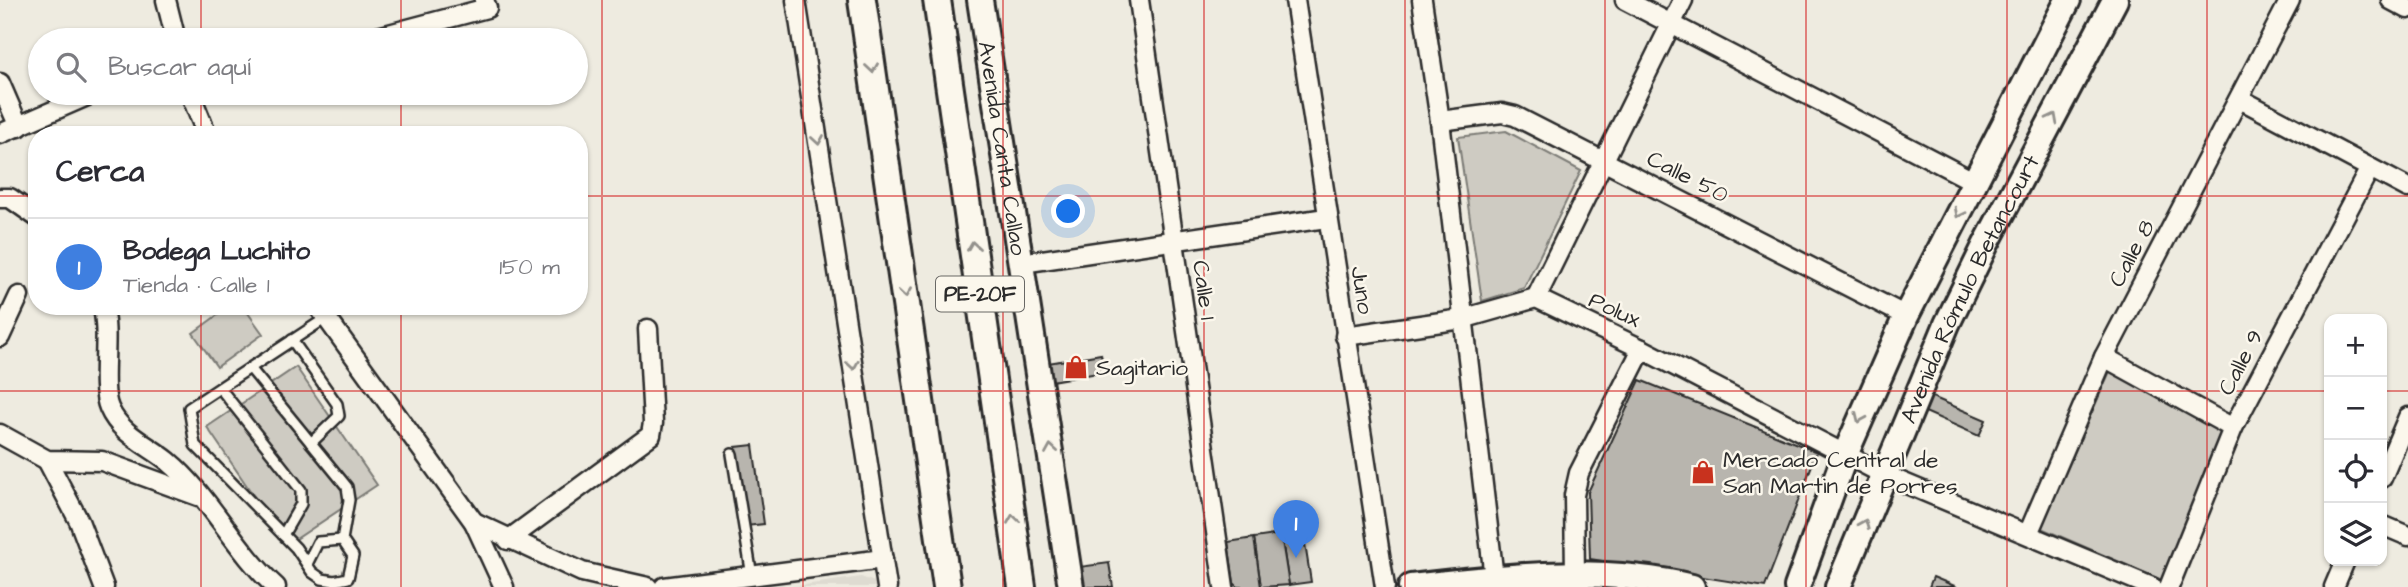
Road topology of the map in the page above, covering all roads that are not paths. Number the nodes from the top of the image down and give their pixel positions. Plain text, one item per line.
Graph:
1 (166, 0) edge
2 (484, 0) edge
3 (796, 0) edge
4 (862, 0) edge
5 (937, 0) edge
6 (980, 0) edge
7 (1139, 0) edge
8 (1295, 0) edge
9 (1422, 0) edge
10 (1625, 0) edge
11 (1683, 0) edge
12 (2068, 0) edge
13 (2115, 0) edge
14 (2290, 0) edge
15 (2390, 0) edge
16 (2408, 9) edge
17 (1670, 25) junction
18 (173, 28) edge
19 (411, 28) edge
20 (0, 83) edge
21 (2239, 99) junction
22 (68, 105) edge
23 (195, 105) edge
24 (1440, 121) junction
25 (203, 126) edge
26 (19, 127) junction
27 (0, 134) edge
28 (1604, 160) junction
29 (2370, 168) junction
30 (1975, 182) junction
31 (2408, 188) edge
32 (0, 198) edge
33 (28, 210) edge
34 (1326, 218) junction
35 (1172, 239) junction
36 (1022, 263) junction
37 (19, 296) dead end
38 (1536, 298) junction
39 (107, 315) edge
40 (319, 315) edge
41 (324, 315) edge
42 (1906, 316) junction
43 (1462, 319) junction
44 (648, 329) dead end
45 (1345, 336) junction
46 (0, 337) edge
47 (292, 341) junction
48 (1642, 349) junction
49 (2104, 357) junction
50 (250, 368) junction
51 (220, 388) junction
52 (2408, 417) edge
53 (2233, 428) junction
54 (0, 434) edge
55 (311, 443) junction
56 (732, 454) dead end
57 (1845, 455) junction
58 (47, 460) junction
59 (2387, 466) edge
60 (1885, 475) junction
61 (201, 497) junction
62 (474, 522) junction
63 (2387, 527) edge
64 (2028, 534) junction
65 (284, 535) junction
66 (2408, 536) edge
67 (342, 540) junction
68 (508, 540) junction
69 (883, 559) junction
70 (308, 562) junction
71 (2344, 566) edge
72 (1575, 575) junction
73 (752, 576) junction
74 (1494, 578) junction
75 (104, 587) edge
76 (276, 587) edge
77 (504, 587) edge
78 (636, 587) edge
79 (648, 587) edge
80 (664, 587) edge
81 (887, 587) edge
82 (947, 587) edge
83 (1023, 587) edge
84 (1072, 587) edge
85 (1224, 587) edge
86 (1385, 587) edge
87 (1411, 587) edge
88 (1692, 587) edge
89 (1797, 587) edge
90 (1838, 587) edge
91 (2152, 587) edge
92 (2169, 587) edge
93 (2334, 587) edge

1 - 18 street
2 - 19 street
3 -> 69 street
4 -> 82 main road, PE-20F
83 -> 5 main road, Avenida Canta Callao / PE-20F
6 - 36 street, Avenida Canta Callao
7 - 35 street, Calle 1
8 - 34 street, Juno
9 - 24 street
10 - 17 street
11 - 17 street
12 - 30 street, Avenida Rómulo Betancourt
60 -> 13 street, Avenida Rómulo Betancourt
14 - 21 street, Calle 8
15 - 16 street
17 - 28 street
17 - 30 street
20 - 26 street
21 - 29 street
21 - 49 street, Calle 8
22 - 26 street
23 - 25 street
24 - 28 street, Calle 50
24 - 43 street
26 - 27 street
28 - 38 street
28 - 42 street, Calle 50
29 - 31 street
29 - 53 street, Calle 9
30 -> 42 street, Avenida Rómulo Betancourt
32 - 33 street
34 - 35 street
34 - 45 street, Juno
35 - 36 street
35 - 85 street, Calle 1
84 -> 36 street, Avenida Canta Callao
37 - 46 street
38 - 43 street
38 - 48 street, Polux
39 - 61 street
40 - 47 lane
41 - 62 street
42 -> 57 street, Avenida Rómulo Betancourt
43 - 45 street
43 - 74 street
44 - 68 street
45 - 86 street, Juno
47 - 50 lane
47 - 55 lane
48 - 57 street, Polux
48 - 72 street
49 - 53 street
49 - 64 street, Calle 8
50 - 51 lane
50 - 55 lane
51 - 65 lane
51 - 65 lane
52 - 59 street
53 - 92 street, Calle 9
54 - 58 street
55 - 67 lane
56 - 73 lane
57 - 60 street, Polux
57 - 89 street, Avenida Rómulo Betancourt
58 - 61 street
58 - 75 street
60 - 64 street, Polux
90 -> 60 street, Avenida Rómulo Betancourt
61 - 76 street
62 - 68 street
62 - 77 street
63 - 66 street
64 - 91 street, Polux
65 - 70 lane
67 - 70 lane
67 - 70 lane
68 - 78 street
69 - 73 street
69 - 81 street
71 - 93 street
72 - 74 street
72 - 88 street
73 - 80 street
74 - 87 street
78 - 79 street

